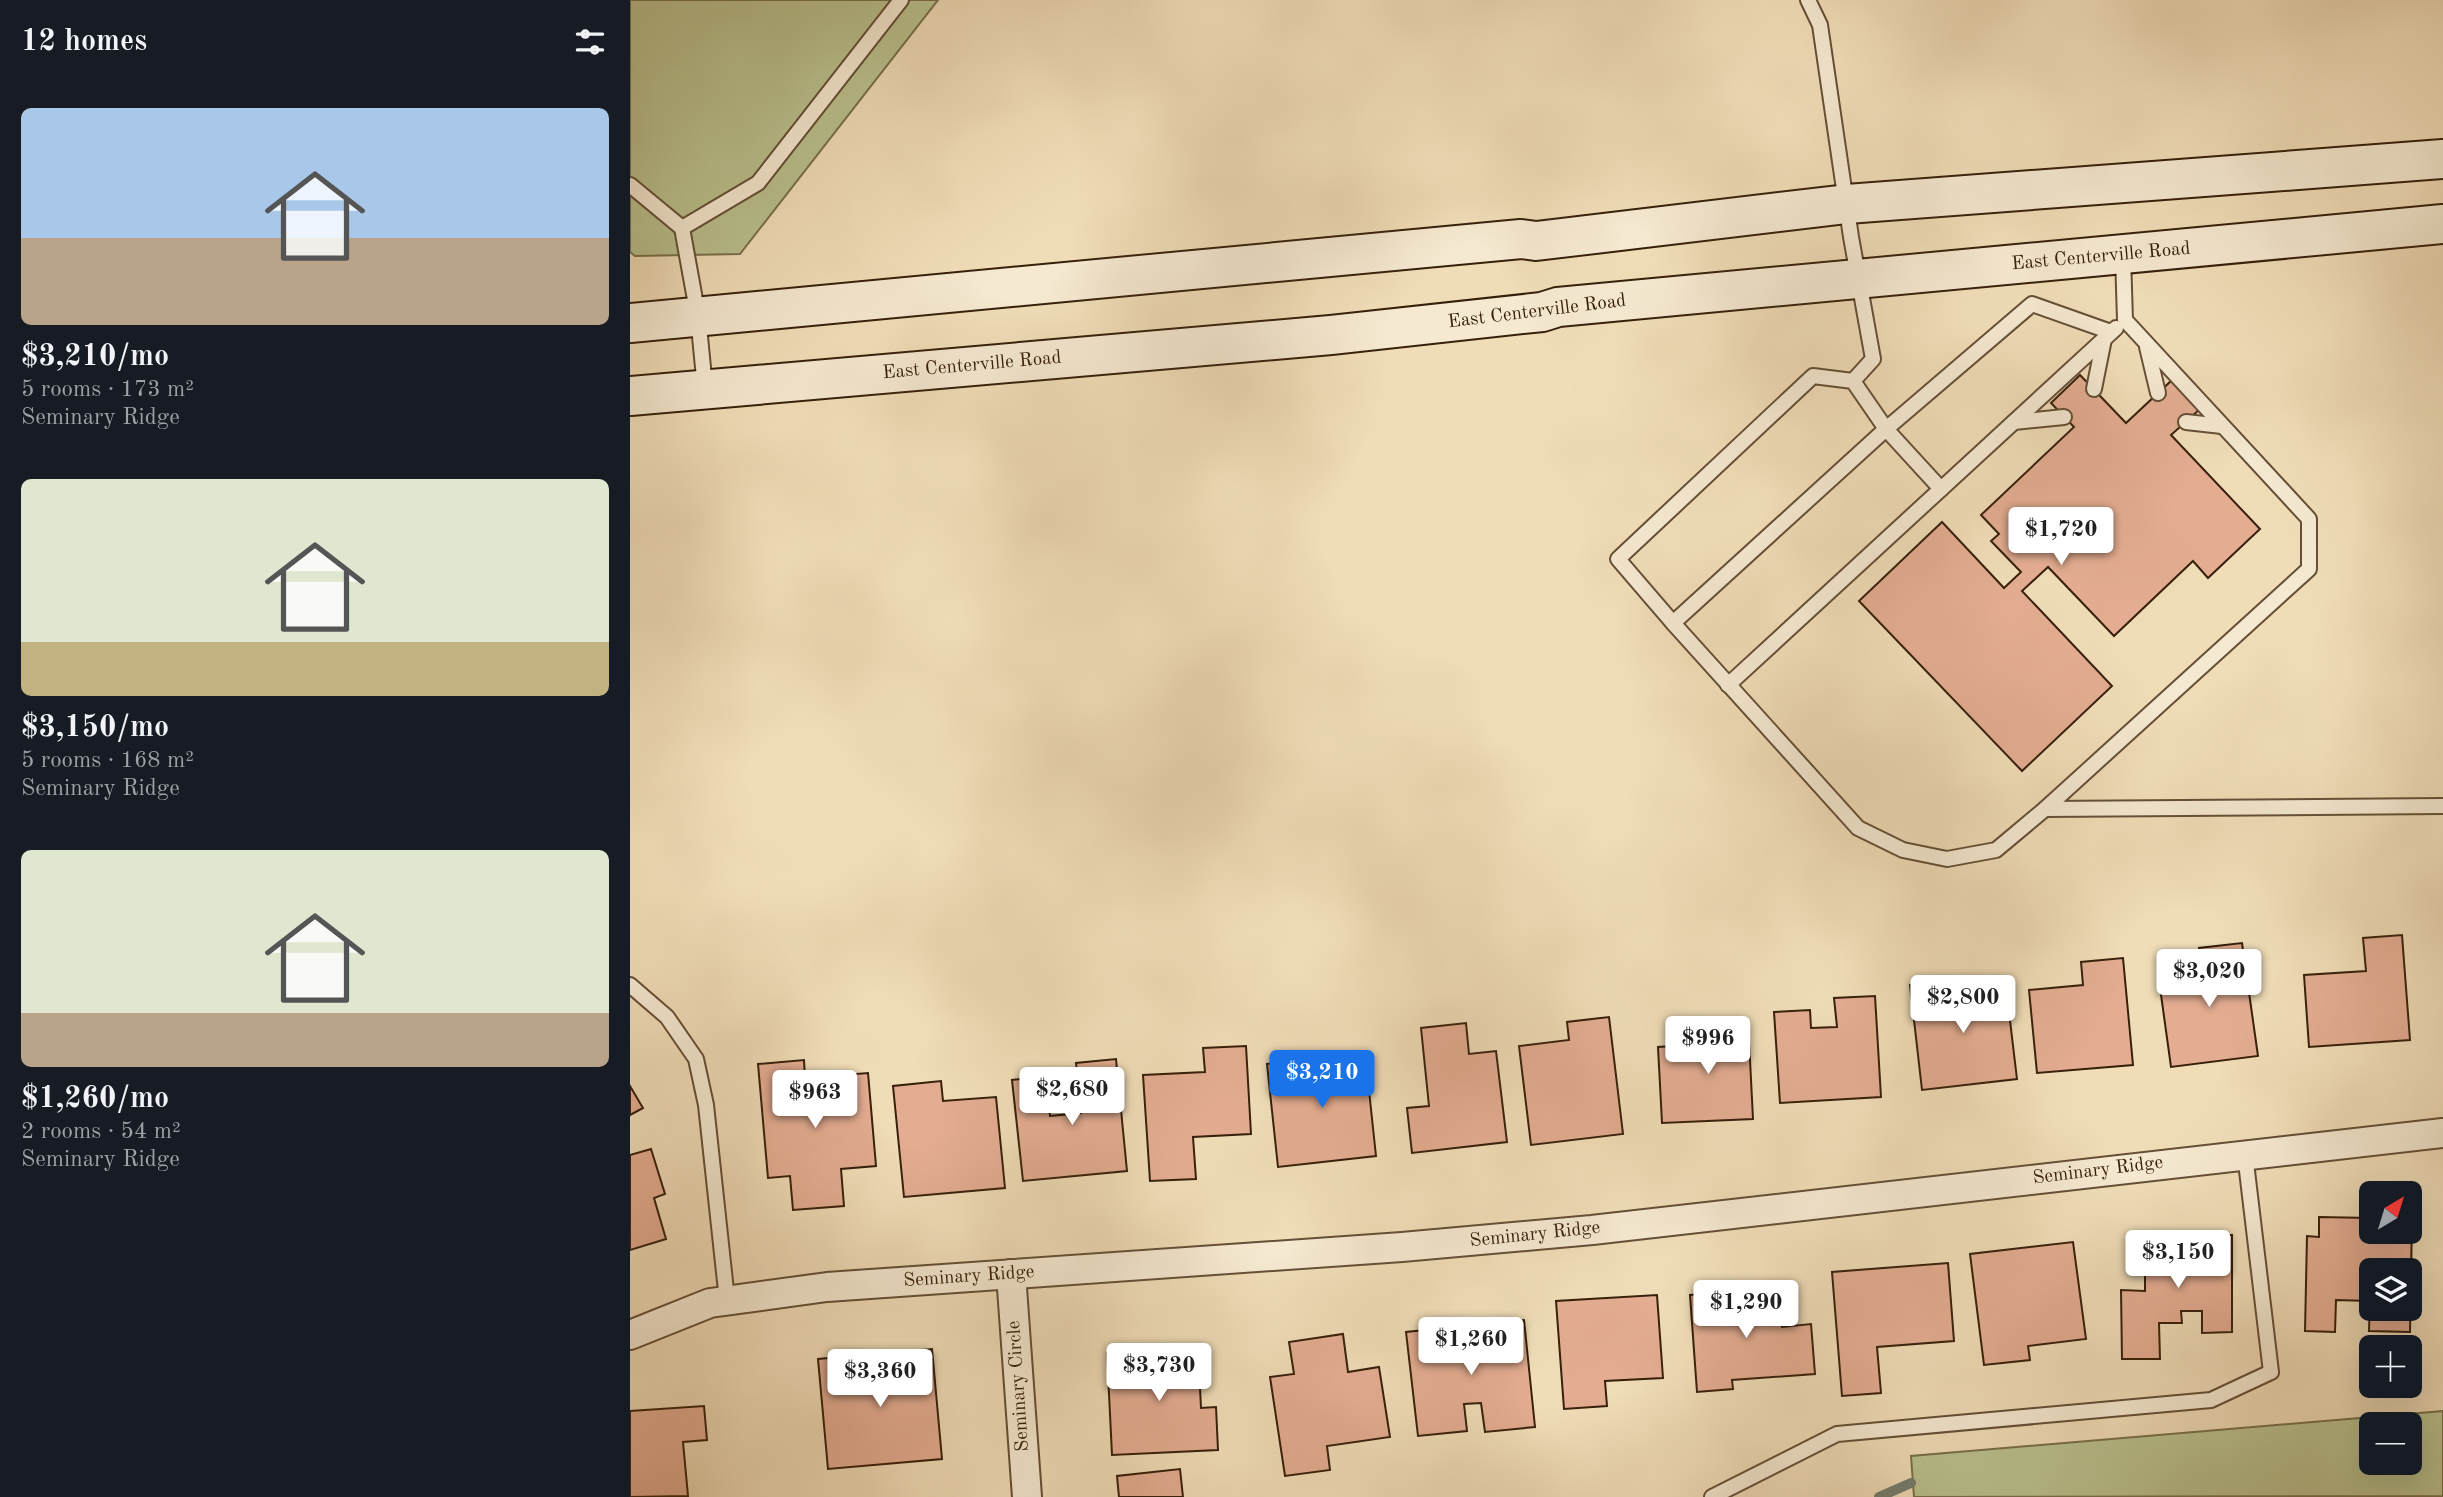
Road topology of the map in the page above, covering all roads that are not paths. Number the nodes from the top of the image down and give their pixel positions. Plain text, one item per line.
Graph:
1 (901, 0) edge
2 (1808, 0) edge
3 (2443, 159) edge
4 (630, 185) edge
5 (1847, 204) junction
6 (2443, 224) edge
7 (682, 228) junction
8 (2123, 255) junction
9 (1858, 280) junction
10 (698, 316) junction
11 (2125, 320) junction
12 (630, 323) edge
13 (2108, 336) junction
14 (2146, 343) junction
15 (1853, 381) junction
16 (2094, 389) dead end
17 (705, 390) junction
18 (2158, 393) dead end
19 (630, 396) edge
20 (2064, 417) dead end
21 (2014, 422) junction
22 (2186, 422) dead end
23 (2222, 426) junction
24 (1886, 429) junction
25 (1941, 489) junction
26 (1673, 623) junction
27 (1728, 685) junction
28 (2443, 806) edge
29 (2045, 809) junction
30 (630, 985) edge
31 (2443, 1133) edge
32 (2245, 1154) junction
33 (1011, 1274) junction
34 (727, 1300) junction
35 (630, 1335) edge
36 (1027, 1497) edge
37 (1712, 1497) edge

1 - 7 lane
2 - 5 lane
3 - 5 main road
4 - 7 lane
5 - 9 lane
5 - 10 main road
6 - 8 main road, East Centerville Road
7 - 10 lane
8 - 9 main road, East Centerville Road
8 - 11 lane
9 - 15 lane
9 - 17 main road, East Centerville Road
10 - 12 main road
10 - 17 lane
11 - 13 lane
11 - 14 lane
13 - 16 lane
13 - 21 lane
13 - 24 lane
14 - 18 lane
14 - 23 lane
15 - 24 lane
15 - 26 lane
17 - 19 main road, East Centerville Road
20 - 21 lane
21 - 25 lane
22 - 23 lane
23 - 29 lane
24 - 25 lane
24 - 26 lane
25 - 27 lane
26 - 27 lane
27 - 29 lane
28 - 29 lane
30 - 34 lane
31 - 32 street, Seminary Ridge
32 - 33 street, Seminary Ridge
32 - 37 lane
33 - 34 street, Seminary Ridge
33 - 36 street, Seminary Circle
34 - 35 street, Seminary Ridge

